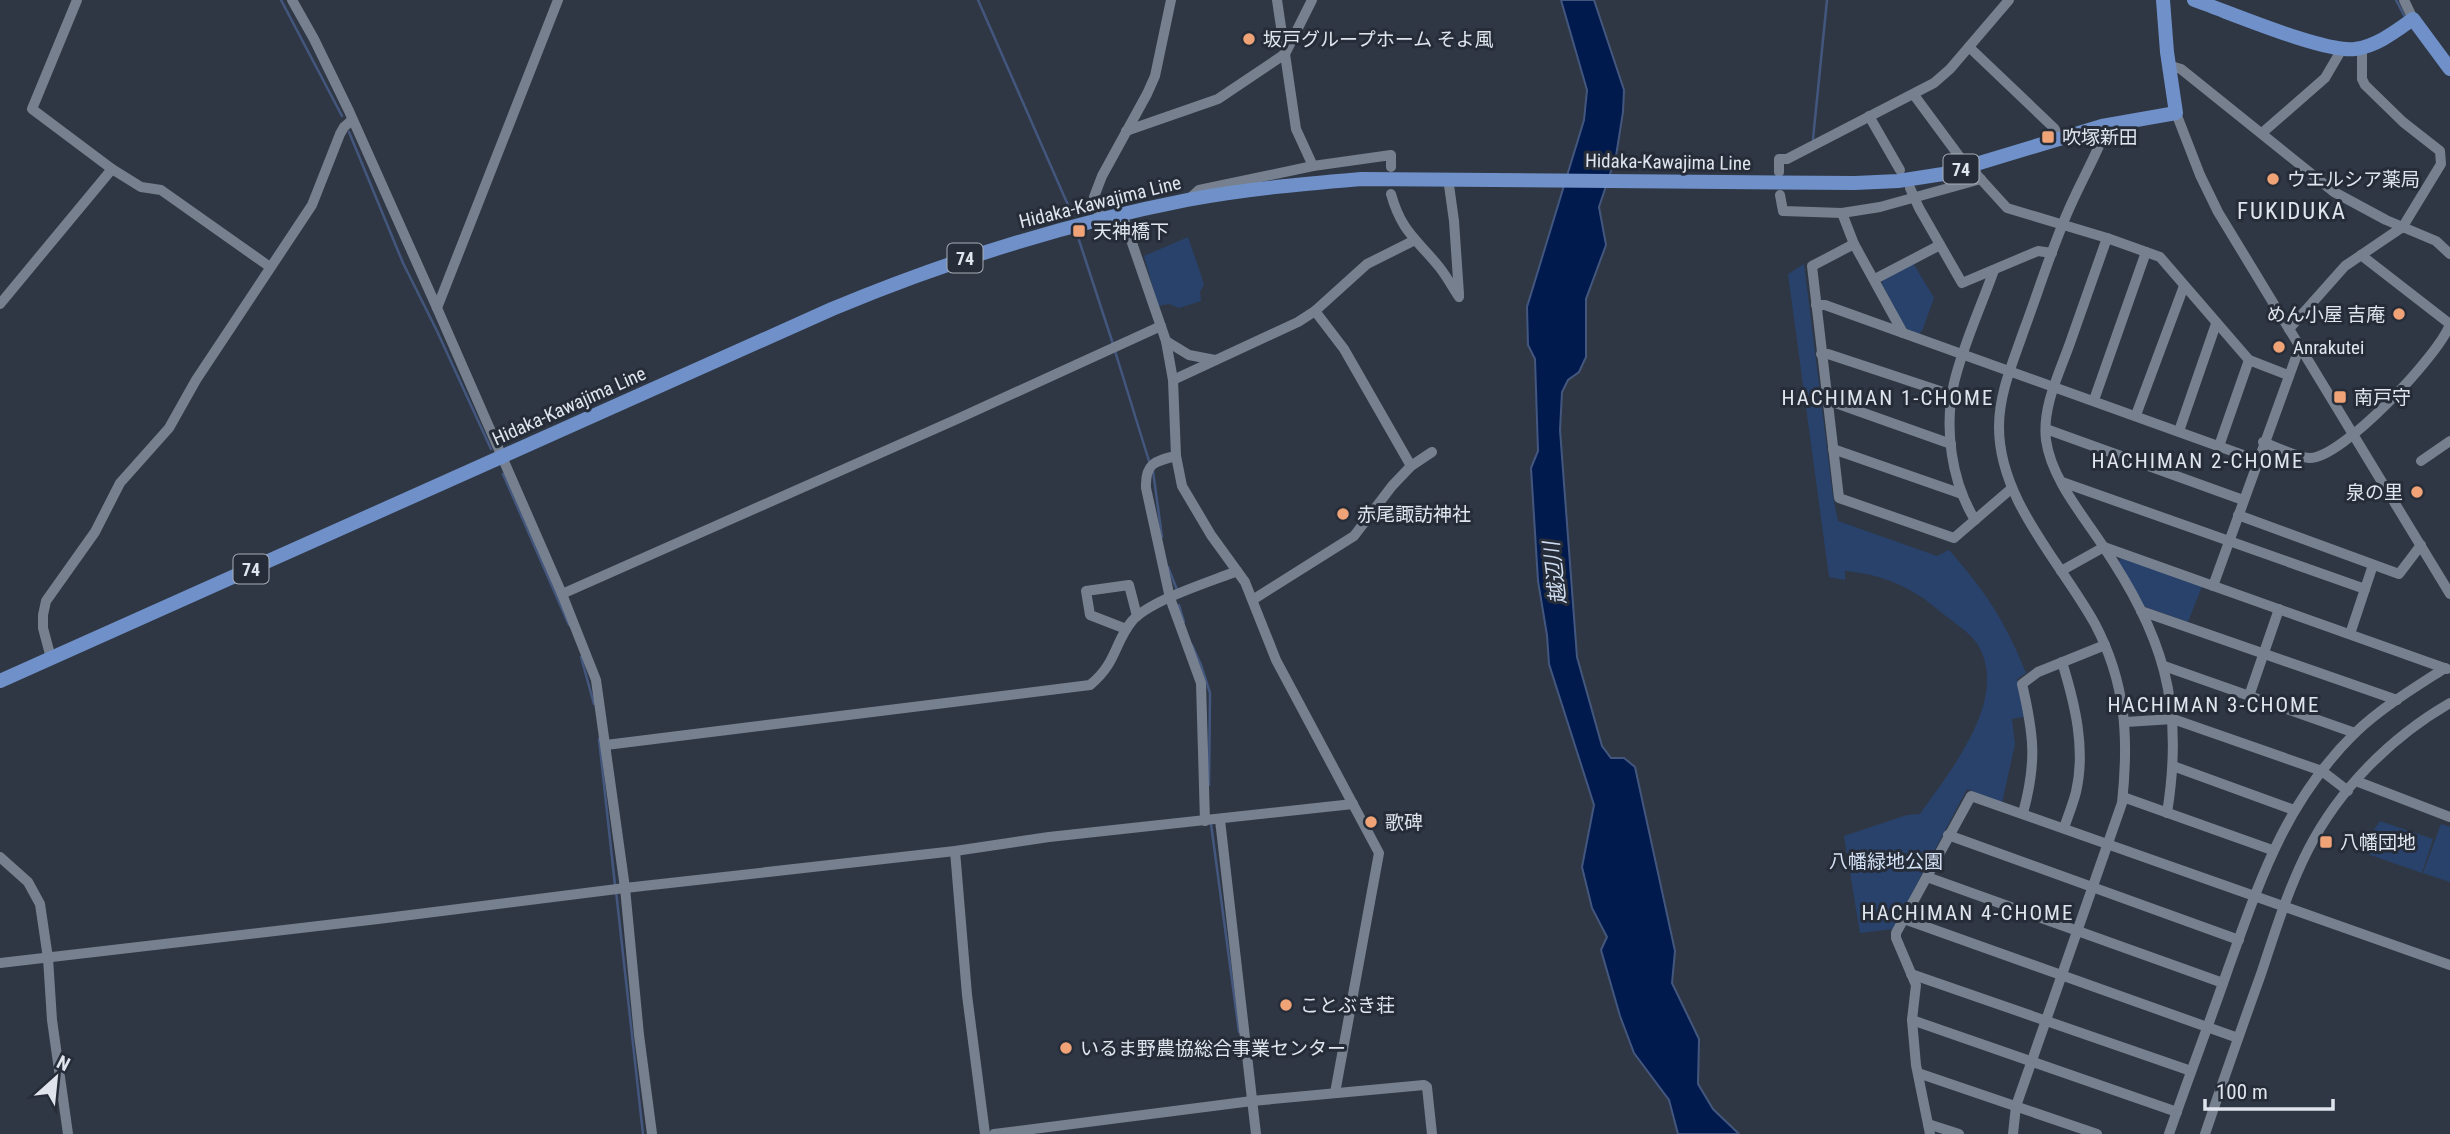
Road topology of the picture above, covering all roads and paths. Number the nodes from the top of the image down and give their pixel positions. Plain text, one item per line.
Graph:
1 (77, 0) edge
2 (292, 0) edge
3 (558, 0) edge
4 (1171, 0) edge
5 (1277, 0) edge
6 (1312, 0) edge
7 (2009, 0) edge
8 (2163, 0) edge
9 (2194, 0) edge
10 (2404, 0) edge
11 (2413, 19) junction
12 (1969, 47) junction
13 (2362, 47) junction
14 (2342, 49) junction
15 (1285, 54) junction
16 (2168, 65) junction
17 (2450, 69) edge
18 (1914, 95) junction
19 (2175, 113) junction
20 (1869, 116) junction
21 (352, 120) junction
22 (2102, 126) junction
23 (1126, 131) junction
24 (2262, 133) junction
25 (2060, 139) junction
26 (1312, 166) junction
27 (1391, 167) dead end
28 (1972, 168) junction
29 (112, 169) junction
30 (1900, 170) dead end
31 (1779, 172) dead end
32 (1454, 178) junction
33 (1913, 193) junction
34 (1391, 194) dead end
35 (1780, 195) dead end
36 (1188, 200) junction
37 (1842, 213) junction
38 (1122, 214) junction
39 (1101, 219) junction
40 (2062, 223) junction
41 (2401, 228) junction
42 (2107, 238) junction
43 (1413, 241) junction
44 (1854, 244) junction
45 (1940, 245) junction
46 (2146, 252) junction
47 (2052, 253) junction
48 (2450, 254) edge
49 (2361, 255) junction
50 (270, 267) junction
51 (1994, 270) junction
52 (1875, 279) junction
53 (2184, 286) junction
54 (0, 304) edge
55 (1816, 305) junction
56 (437, 308) junction
57 (1315, 311) junction
58 (2216, 324) junction
59 (1161, 326) junction
60 (2449, 327) edge
61 (2289, 329) junction
62 (1903, 333) junction
63 (1166, 341) junction
64 (2300, 346) junction
65 (1821, 354) junction
66 (1964, 354) junction
67 (1216, 360) junction
68 (2249, 360) junction
69 (2010, 370) junction
70 (2288, 375) junction
71 (1173, 380) junction
72 (2055, 386) junction
73 (1952, 395) junction
74 (1827, 400) junction
75 (2094, 400) junction
76 (2136, 415) junction
77 (2046, 429) junction
78 (2179, 431) junction
79 (2353, 434) junction
80 (2450, 441) edge
81 (2263, 442) junction
82 (1951, 444) junction
83 (2219, 446) junction
84 (1833, 449) junction
85 (1432, 452) dead end
86 (1176, 456) junction
87 (502, 457) junction
88 (2257, 460) junction
89 (2421, 461) dead end
90 (1411, 466) junction
91 (2062, 482) junction
92 (2012, 488) junction
93 (1962, 494) junction
94 (2243, 500) junction
95 (2238, 515) junction
96 (1975, 520) junction
97 (2228, 542) junction
98 (2421, 545) junction
99 (2104, 547) junction
100 (2373, 565) junction
101 (1237, 571) junction
102 (2061, 571) junction
103 (2213, 586) junction
104 (2365, 589) junction
105 (562, 594) junction
106 (2450, 594) edge
107 (1170, 598) junction
108 (1254, 600) junction
109 (2279, 609) junction
110 (2141, 611) junction
111 (1137, 616) junction
112 (1126, 629) junction
113 (2350, 634) junction
114 (2105, 645) junction
115 (2264, 653) junction
116 (51, 658) junction
117 (2062, 662) junction
118 (2164, 666) junction
119 (2448, 669) edge
120 (0, 681) edge
121 (2249, 696) junction
122 (2397, 700) junction
123 (2450, 703) edge
124 (2173, 719) junction
125 (2126, 722) junction
126 (2355, 733) junction
127 (606, 746) junction
128 (2173, 766) junction
129 (2322, 771) junction
130 (2356, 781) junction
131 (2348, 791) junction
132 (2123, 797) junction
133 (1353, 804) junction
134 (2294, 810) junction
135 (2023, 813) junction
136 (2167, 813) junction
137 (2450, 817) edge
138 (1220, 820) junction
139 (1205, 821) junction
140 (2064, 828) junction
141 (1948, 835) junction
142 (2109, 844) junction
143 (2272, 850) junction
144 (955, 851) junction
145 (0, 857) edge
146 (1927, 877) junction
147 (619, 889) junction
148 (2093, 889) junction
149 (2254, 895) junction
150 (2285, 906) junction
151 (1904, 919) junction
152 (2077, 931) junction
153 (2239, 940) junction
154 (48, 958) junction
155 (0, 963) edge
156 (2450, 965) edge
157 (1912, 974) junction
158 (2062, 974) junction
159 (2223, 983) junction
160 (1912, 1020) junction
161 (2046, 1020) junction
162 (2206, 1026) junction
163 (2238, 1038) junction
164 (2031, 1062) junction
165 (2191, 1071) junction
166 (1918, 1073) junction
167 (1335, 1093) junction
168 (1252, 1101) junction
169 (2016, 1106) junction
170 (2177, 1112) junction
171 (1929, 1129) edge
172 (68, 1134) edge
173 (652, 1134) edge
174 (985, 1134) edge
175 (994, 1134) edge
176 (1256, 1134) edge
177 (1433, 1134) edge
178 (1959, 1134) edge
179 (2013, 1134) edge
180 (2097, 1134) edge
181 (2169, 1134) edge
182 (2205, 1134) edge

1 - 29 street
2 - 21 street
3 - 56 street
4 - 23 street
5 - 15 street
6 - 15 street
7 - 12 street
8 - 16 main road
9 - 14 main road
10 - 11 street
11 - 13 main road
11 - 17 main road
12 - 18 street
12 - 25 street
13 - 14 main road
13 - 41 street
14 - 24 street
15 - 23 street
15 - 26 street
16 - 19 main road
16 - 24 street
18 - 20 street
18 - 28 street
19 - 22 main road, Hidaka-Kawajima Line / 74
19 - 61 street
20 - 30 street
20 - 31 street
21 - 50 street
21 - 56 street
22 - 25 main road, Hidaka-Kawajima Line / 74
22 - 40 street
23 - 39 street
24 - 41 street
25 - 28 main road, Hidaka-Kawajima Line / 74
26 - 27 street
26 - 36 street
28 - 32 main road, Hidaka-Kawajima Line / 74
28 - 33 street
28 - 40 street
29 - 50 street
29 - 54 street
32 - 36 main road, Hidaka-Kawajima Line / 74
32 - 43 street
33 - 37 street
33 - 45 street
34 - 43 street
35 - 37 street
36 - 38 main road, Hidaka-Kawajima Line / 74
37 - 44 street
38 - 39 main road, Hidaka-Kawajima Line / 74
38 - 59 street
39 - 87 main road, Hidaka-Kawajima Line / 74
40 - 42 street
40 - 47 street
41 - 48 street
41 - 49 street
42 - 46 street
42 - 72 street
43 - 57 street
44 - 52 street
44 - 55 street
45 - 51 street
45 - 52 street
46 - 53 street
46 - 75 street
47 - 51 street
47 - 69 street
49 - 60 street
49 - 61 street
50 - 116 street
51 - 66 street
52 - 62 street
53 - 58 street
53 - 76 street
55 - 62 street
55 - 65 street
56 - 87 street
57 - 67 street
57 - 90 street
58 - 68 street
58 - 78 street
59 - 63 street
59 - 105 street
60 - 79 street
61 - 64 street
62 - 66 street
63 - 67 street
63 - 71 street
64 - 70 street
64 - 79 street
65 - 73 street
65 - 74 street
66 - 69 street
66 - 73 street
67 - 71 street
68 - 70 street
68 - 83 street
69 - 72 street
69 - 92 street
70 - 81 street
71 - 86 street
72 - 75 street
72 - 77 street
73 - 82 street
74 - 82 street
74 - 84 street
75 - 76 street
76 - 78 street
77 - 91 street
77 - 94 street
78 - 83 street
79 - 81 street
79 - 98 street
80 - 89 street
81 - 88 street
82 - 93 street
83 - 88 street
84 - 93 street
84 - 96 street
85 - 90 street
86 - 101 street
86 - 107 street
87 - 105 street
87 - 116 main road, Hidaka-Kawajima Line / 74
88 - 94 street
90 - 108 street
91 - 97 street
91 - 99 street
92 - 96 street
92 - 102 street
93 - 96 street
94 - 95 street
95 - 97 street
95 - 100 street
97 - 103 street
97 - 104 street
98 - 100 street
98 - 106 street
99 - 102 street
99 - 103 street
99 - 110 street
100 - 104 street
101 - 107 street
101 - 108 street
102 - 114 street
103 - 109 street
104 - 113 street
105 - 127 street
107 - 111 street
107 - 139 street
108 - 133 street
109 - 113 street
109 - 115 street
110 - 115 street
110 - 118 street
111 - 112 street
111 - 112 street
112 - 127 street
113 - 119 street
114 - 117 street
114 - 125 street
115 - 121 street
115 - 122 street
116 - 120 main road, Hidaka-Kawajima Line / 74
117 - 135 street
117 - 140 street
118 - 121 street
118 - 124 street
119 - 122 street
121 - 126 street
122 - 126 street
123 - 130 street
124 - 125 street
124 - 128 street
124 - 129 street
125 - 132 street
126 - 129 street
127 - 147 street
128 - 134 street
128 - 136 street
129 - 131 street
129 - 134 street
130 - 131 street
130 - 137 street
131 - 150 street
132 - 136 street
132 - 142 street
133 - 138 street
133 - 167 street
134 - 143 street
135 - 140 street
135 - 141 street
136 - 143 street
138 - 139 street
138 - 168 street
139 - 144 street
140 - 142 street
141 - 146 street
141 - 148 street
142 - 148 street
142 - 149 street
143 - 149 street
144 - 147 street
144 - 174 street
145 - 154 street
146 - 151 street
146 - 152 street
147 - 154 street
147 - 173 street
148 - 152 street
148 - 153 street
149 - 150 street
149 - 153 street
150 - 156 street
150 - 163 street
151 - 157 street
151 - 158 street
152 - 158 street
152 - 159 street
153 - 159 street
154 - 155 street
154 - 172 street
157 - 160 street
157 - 161 street
158 - 161 street
158 - 162 street
159 - 162 street
160 - 164 street
160 - 166 street
161 - 164 street
161 - 165 street
162 - 163 street
162 - 165 street
163 - 182 street
164 - 169 street
164 - 170 street
165 - 170 street
166 - 169 street
166 - 171 street
167 - 168 street
167 - 177 street
168 - 175 street
168 - 176 street
169 - 179 street
169 - 180 street
170 - 181 street
171 - 178 street

